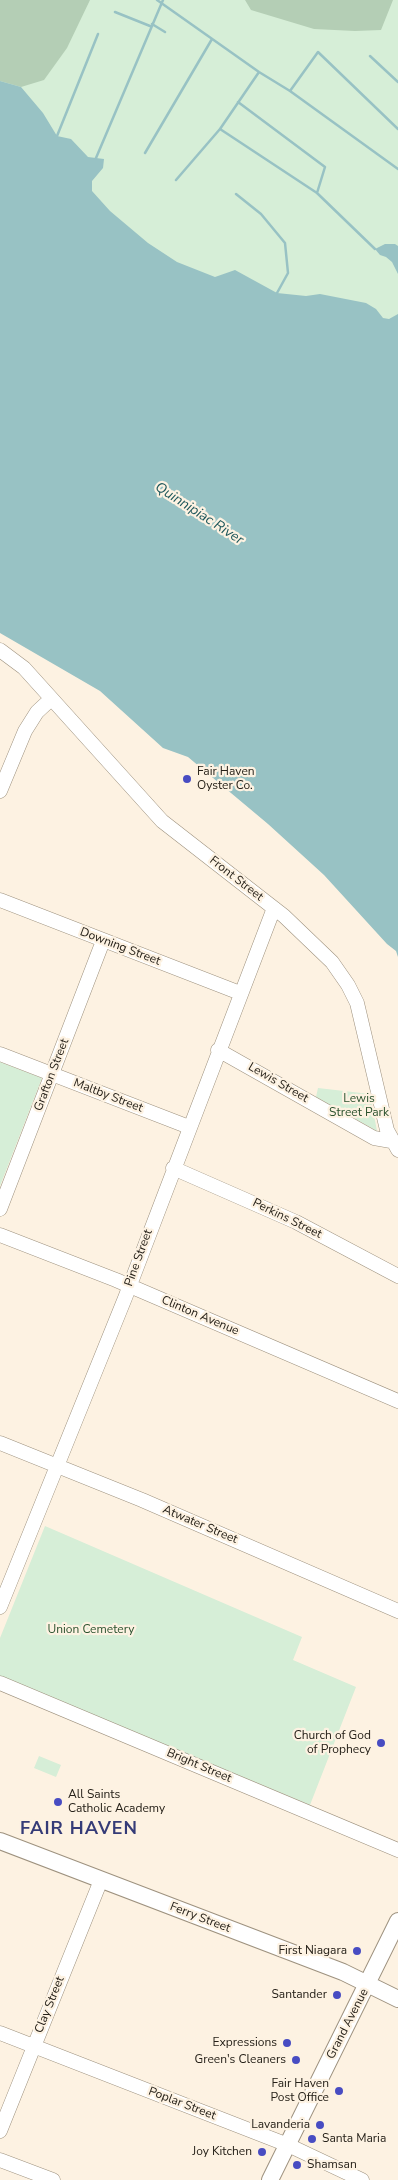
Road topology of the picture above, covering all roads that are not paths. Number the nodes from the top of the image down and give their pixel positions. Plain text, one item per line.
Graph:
1 (0, 650) edge
2 (52, 698) junction
3 (0, 791) edge
4 (0, 900) edge
5 (274, 908) junction
6 (104, 941) junction
7 (240, 992) junction
8 (218, 1050) junction
9 (0, 1054) edge
10 (52, 1074) junction
11 (189, 1127) junction
12 (395, 1146) edge
13 (173, 1168) junction
14 (0, 1209) edge
15 (0, 1235) edge
16 (398, 1276) edge
17 (129, 1286) junction
18 (398, 1401) edge
19 (0, 1443) edge
20 (58, 1465) junction
21 (0, 1607) edge
22 (398, 1611) edge
23 (0, 1683) edge
24 (0, 1841) edge
25 (398, 1850) edge
26 (101, 1880) junction
27 (398, 1922) edge
28 (368, 1984) junction
29 (398, 1999) edge
30 (0, 2034) edge
31 (34, 2046) junction
32 (0, 2131) edge
33 (288, 2145) junction
34 (0, 2160) edge
35 (53, 2180) edge
36 (270, 2180) edge
37 (362, 2180) edge

1 - 2 street, Front Street
2 - 3 street
2 - 5 street, Front Street
4 - 6 street, Downing Street
5 - 7 street, Pine Street
5 - 12 street, Front Street
6 - 7 street, Downing Street
6 - 10 street, Grafton Street
7 - 8 street, Pine Street
8 - 11 street, Pine Street
8 - 12 street, Lewis Street
9 - 10 street, Maltby Street
10 - 11 street, Maltby Street
10 - 14 street, Grafton Street
11 - 13 street, Pine Street
13 - 16 street, Perkins Street
13 - 17 street, Pine Street
15 - 17 street, Clinton Avenue
17 - 18 street, Clinton Avenue
17 - 20 street, Pine Street
19 - 20 street, Atwater Street
20 - 21 street, Pine Street
20 - 22 street, Atwater Street
23 - 25 street, Bright Street
24 - 26 main road, Ferry Street
26 - 28 main road, Ferry Street
26 - 31 street, Clay Street
27 - 28 main road, Grand Avenue
28 - 29 main road, Ferry Street
28 - 33 main road, Grand Avenue
30 - 31 street, Poplar Street
31 - 32 street, Clay Street
31 - 33 street, Poplar Street
33 - 36 main road, Grand Avenue
33 - 37 street, Poplar Street
34 - 35 street

